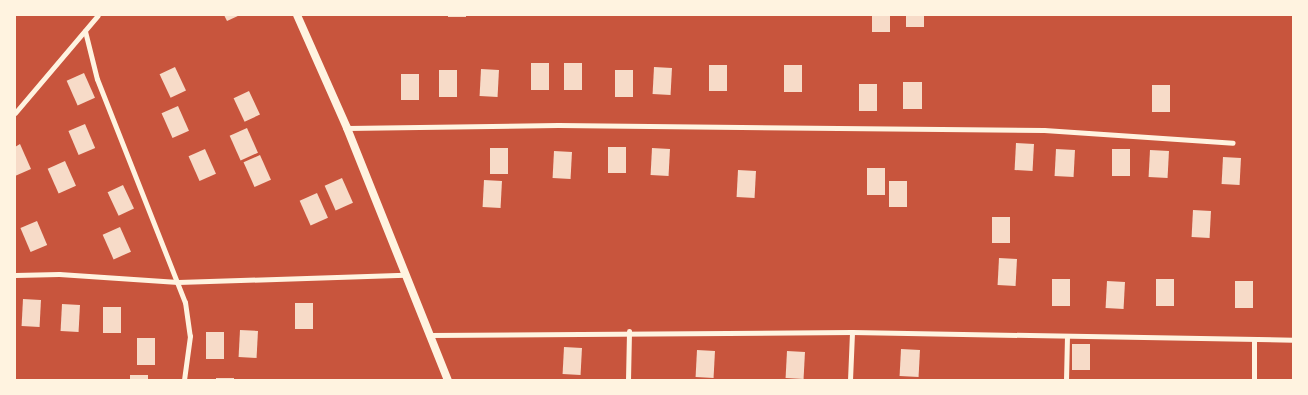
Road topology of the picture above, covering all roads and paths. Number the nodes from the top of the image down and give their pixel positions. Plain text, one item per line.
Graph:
1 (98, 15) edge
2 (297, 15) edge
3 (85, 31) junction
4 (15, 114) edge
5 (347, 128) junction
6 (1233, 143) dead end
7 (15, 275) edge
8 (405, 275) junction
9 (178, 282) junction
10 (629, 331) junction
11 (852, 332) junction
12 (430, 334) junction
13 (1067, 336) junction
14 (1254, 340) junction
15 (1293, 340) edge
16 (184, 380) edge
17 (448, 380) edge
18 (628, 380) edge
19 (850, 380) edge
20 (1066, 380) edge
21 (1254, 380) edge

1 - 3 street
2 - 5 street
3 - 4 street
3 - 9 street
5 - 6 street
5 - 8 street
7 - 9 street
8 - 9 street
8 - 12 street
9 - 16 street
10 - 11 street
10 - 12 street
10 - 18 street
11 - 13 street
11 - 19 street
12 - 17 street
13 - 14 street
13 - 20 street
14 - 15 street
14 - 21 street

